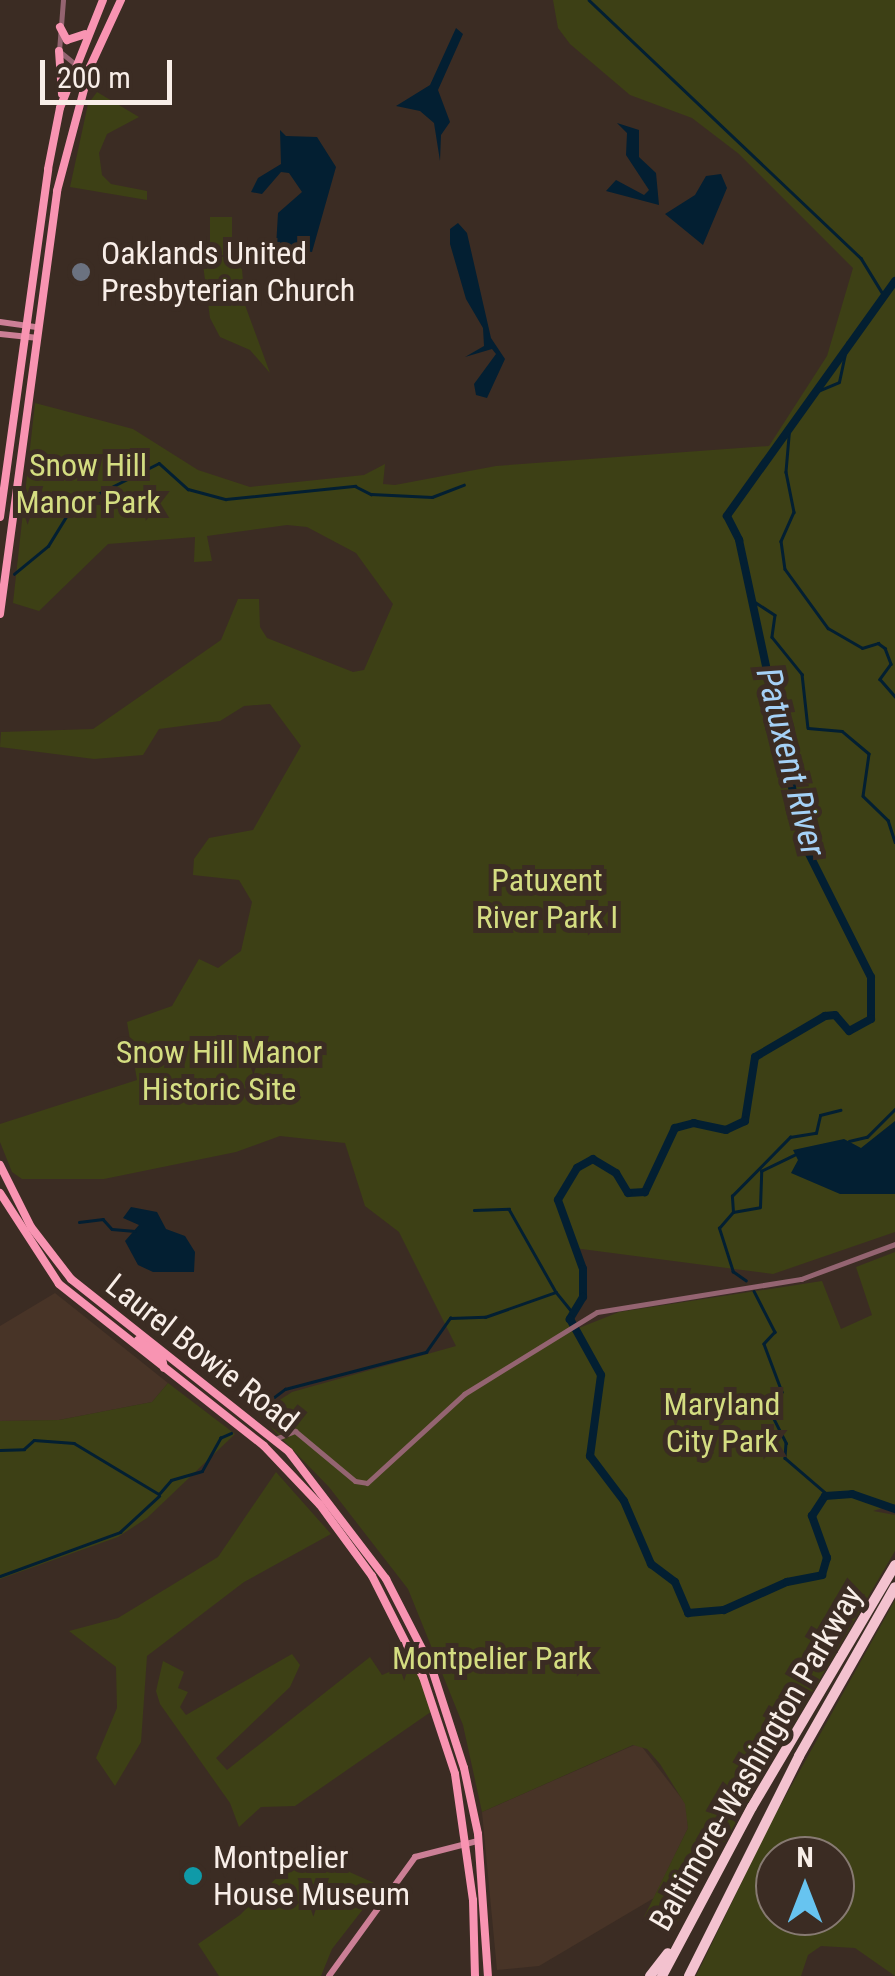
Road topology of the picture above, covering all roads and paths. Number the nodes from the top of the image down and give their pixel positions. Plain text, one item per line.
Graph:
1 (63, 0) edge
2 (121, 0) edge
3 (101, 4) edge
4 (60, 26) junction
5 (60, 51) junction
6 (76, 65) junction
7 (60, 108) junction
8 (0, 322) edge
9 (24, 325) junction
10 (37, 326) junction
11 (0, 334) edge
12 (23, 337) junction
13 (36, 338) junction
14 (0, 517) edge
15 (0, 614) edge
16 (0, 1165) edge
17 (4, 1184) edge
18 (0, 1193) edge
19 (895, 1244) edge
20 (136, 1333) junction
21 (164, 1368) junction
22 (275, 1439) junction
23 (895, 1565) edge
24 (895, 1587) edge
25 (478, 1841) junction
26 (467, 1843) junction
27 (700, 1902) junction
28 (329, 1976) edge
29 (475, 1976) edge
30 (488, 1976) edge
31 (650, 1976) edge
32 (662, 1976) edge
33 (689, 1976) edge

1 - 4 street
2 - 10 main road
3 - 4 main road
3 - 6 main road
4 - 5 street
5 - 6 street
5 - 7 main road
6 - 7 main road
7 - 9 main road
8 - 9 main road
9 - 10 main road
9 - 12 main road
10 - 13 main road
11 - 12 main road
12 - 13 main road
12 - 14 main road
13 - 15 main road
16 - 17 main road, Laurel Bowie Road
17 - 20 main road, Laurel Bowie Road
18 - 21 main road, Laurel Bowie Road
19 - 22 street
20 - 21 main road
20 - 22 main road, Laurel Bowie Road
21 - 26 main road, Laurel Bowie Road
22 - 25 main road, Laurel Bowie Road
23 - 27 highway, Baltimore-Washington Parkway
24 - 33 highway, Baltimore-Washington Parkway
25 - 26 main road
25 - 30 main road, Laurel Bowie Road
26 - 28 main road
26 - 29 main road, Laurel Bowie Road
27 - 31 highway
27 - 32 highway, Baltimore-Washington Parkway

